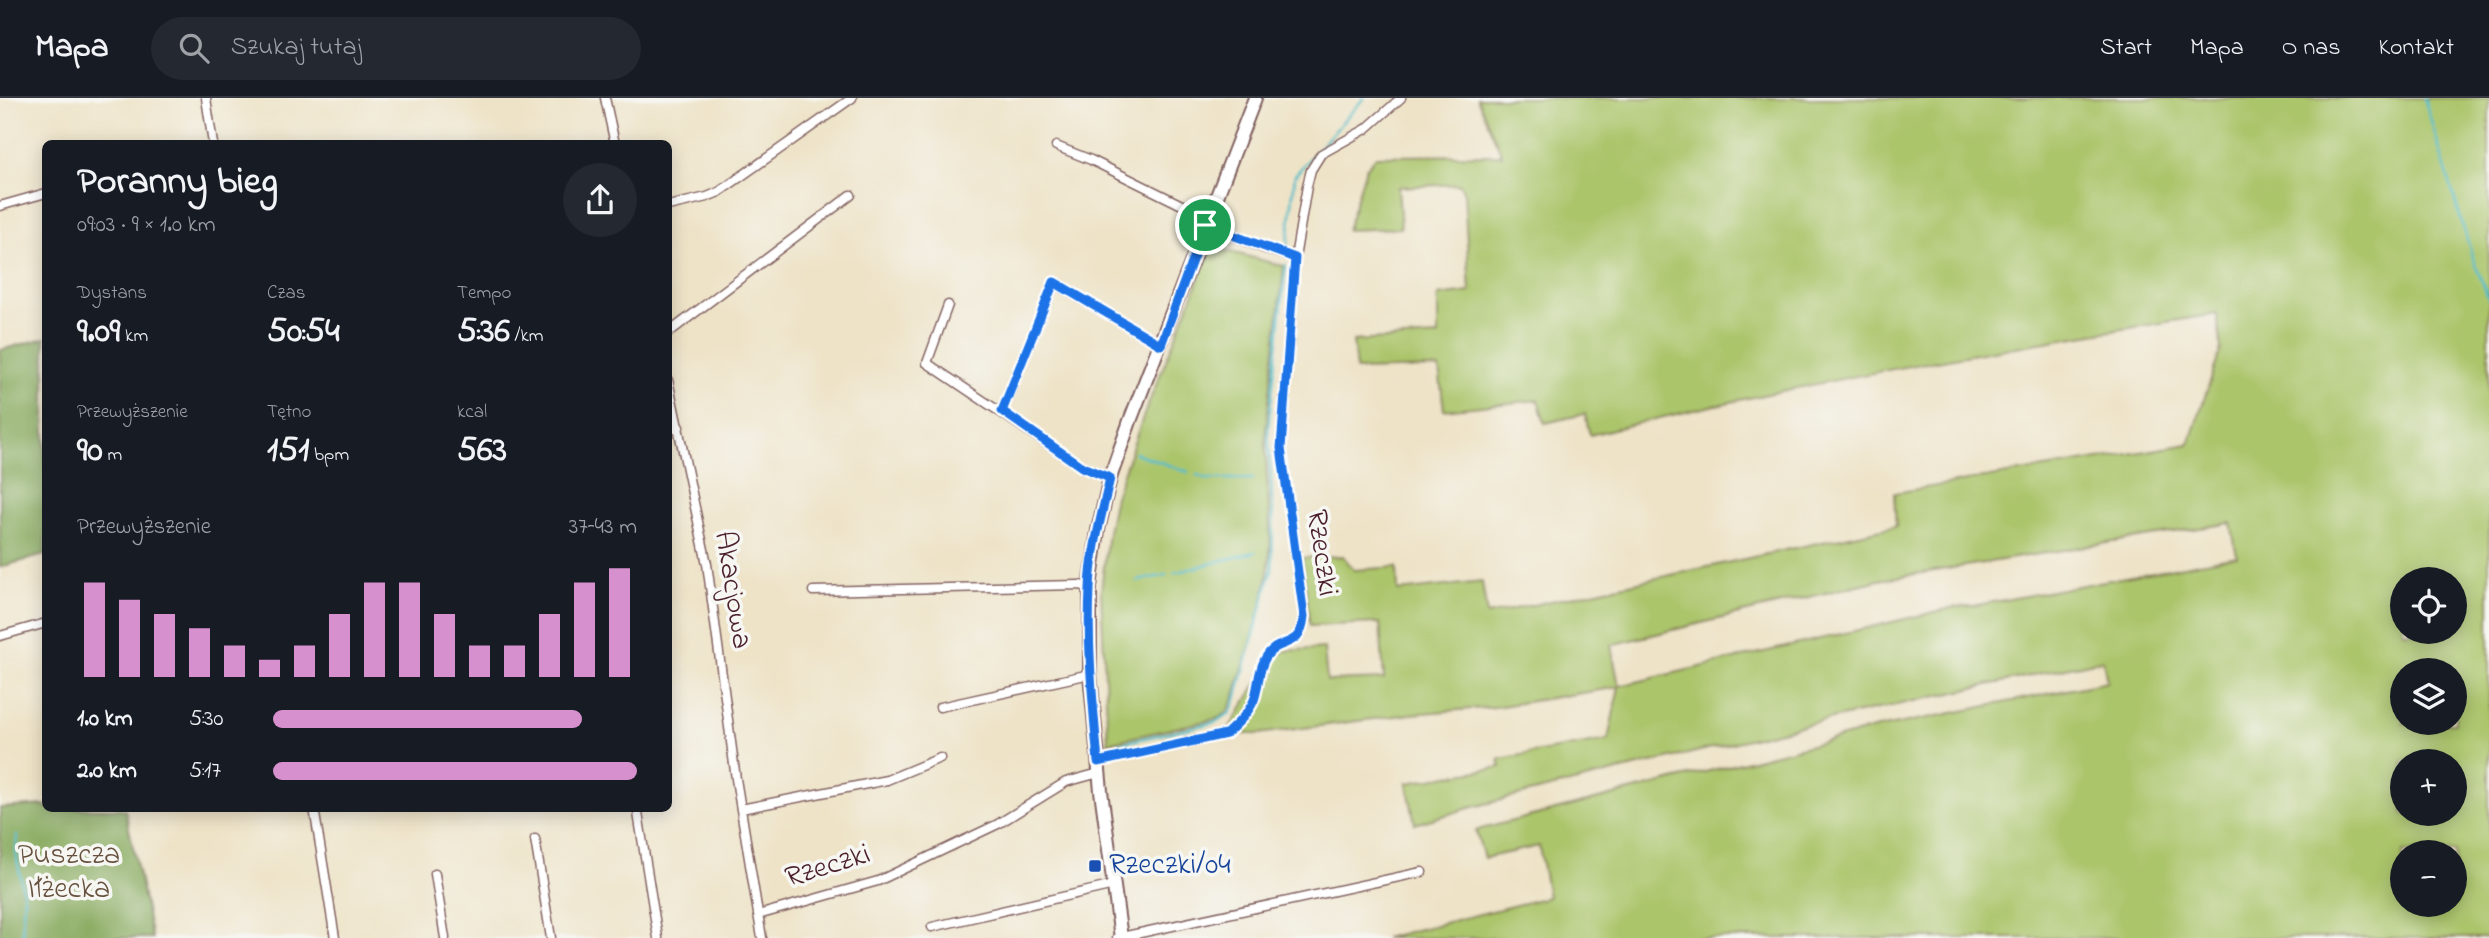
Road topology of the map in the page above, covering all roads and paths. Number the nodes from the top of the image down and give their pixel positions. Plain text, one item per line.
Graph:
1 (206, 98) edge
2 (605, 98) edge
3 (852, 98) edge
4 (1255, 98) edge
5 (1401, 98) edge
6 (212, 140) edge
7 (614, 140) edge
8 (1056, 146) dead end
9 (42, 194) edge
10 (851, 195) dead end
11 (672, 205) edge
12 (0, 206) edge
13 (1207, 221) junction
14 (1295, 258) junction
15 (948, 305) dead end
16 (672, 330) edge
17 (1161, 345) junction
18 (672, 397) edge
19 (1002, 411) junction
20 (679, 427) junction
21 (672, 429) edge
22 (1110, 478) junction
23 (1090, 587) junction
24 (813, 592) dead end
25 (42, 623) edge
26 (0, 636) edge
27 (1090, 674) junction
28 (940, 707) dead end
29 (940, 758) dead end
30 (1098, 767) junction
31 (741, 809) junction
32 (315, 812) edge
33 (638, 813) dead end
34 (535, 839) dead end
35 (1422, 872) dead end
36 (435, 874) dead end
37 (1114, 885) junction
38 (758, 915) junction
39 (932, 927) dead end
40 (335, 938) edge
41 (445, 938) edge
42 (551, 938) edge
43 (658, 938) edge
44 (762, 938) edge
45 (1115, 938) edge
46 (1121, 938) edge

1 - 6 street
2 - 7 street
3 - 11 street
4 - 13 main road
5 - 14 street, Rzeczki
8 - 13 street
9 - 12 street
10 - 16 street
13 - 14 street
13 - 17 main road
14 - 30 street, Rzeczki
15 - 19 street
17 - 19 street
17 - 22 main road
18 - 20 street, Akacjowa
19 - 22 street
20 - 21 street
20 - 31 street, Akacjowa
22 - 23 main road
23 - 24 street
23 - 27 main road
25 - 26 street
27 - 28 street
27 - 30 main road
29 - 31 street
30 - 37 main road
30 - 38 street, Rzeczki
31 - 38 street, Akacjowa
32 - 40 street
33 - 43 street
34 - 42 street
35 - 46 street
36 - 41 street
37 - 39 street
37 - 46 main road
38 - 44 street, Akacjowa
45 - 46 street

